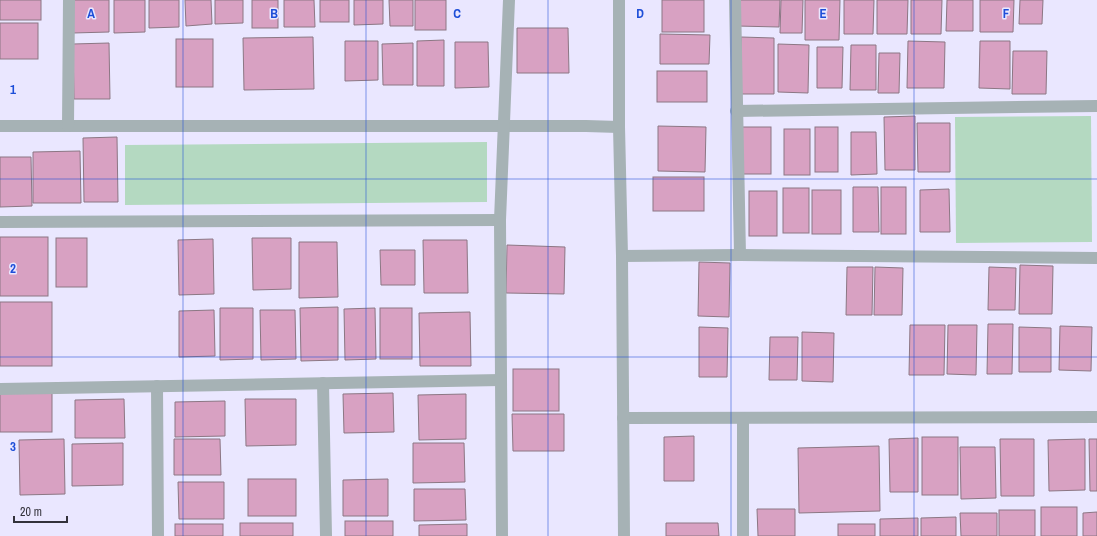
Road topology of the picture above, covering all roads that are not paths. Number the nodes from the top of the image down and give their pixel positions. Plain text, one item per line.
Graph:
1 (69, 0) edge
2 (508, 0) edge
3 (619, 0) edge
4 (735, 0) edge
5 (1097, 106) edge
6 (736, 111) junction
7 (0, 126) edge
8 (68, 126) junction
9 (504, 126) junction
10 (618, 127) junction
11 (500, 220) junction
12 (0, 222) edge
13 (740, 255) junction
14 (622, 256) junction
15 (1097, 258) edge
16 (501, 380) junction
17 (323, 383) junction
18 (157, 386) junction
19 (0, 389) edge
20 (1097, 417) edge
21 (623, 418) junction
22 (743, 418) junction
23 (158, 536) edge
24 (326, 536) edge
25 (502, 536) edge
26 (624, 536) edge
27 (743, 536) edge

1 - 8 street
2 - 9 street
3 - 10 street
4 - 6 street
5 - 6 street
6 - 13 street
7 - 8 street
8 - 9 street
9 - 10 street
9 - 11 street
10 - 14 street
11 - 12 street
11 - 16 street
13 - 14 street
13 - 15 street
14 - 21 street
16 - 17 street
16 - 25 street
17 - 18 street
17 - 24 street
18 - 19 street
18 - 23 street
20 - 22 street
21 - 22 street
21 - 26 street
22 - 27 street

